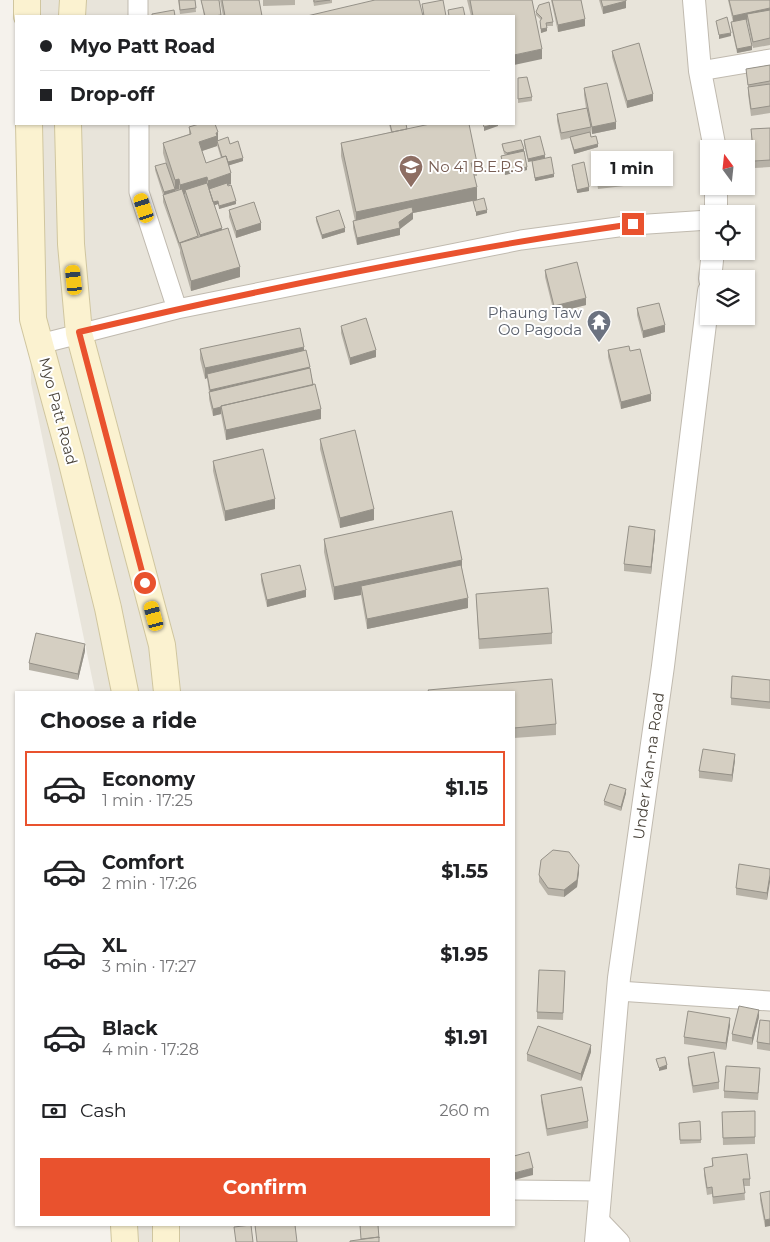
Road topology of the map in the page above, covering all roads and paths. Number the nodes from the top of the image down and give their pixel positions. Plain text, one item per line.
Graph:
1 (27, 0) edge
2 (72, 0) edge
3 (138, 0) edge
4 (694, 0) edge
5 (28, 15) edge
6 (72, 15) edge
7 (138, 15) edge
8 (770, 59) edge
9 (700, 71) junction
10 (29, 125) edge
11 (68, 125) edge
12 (139, 125) edge
13 (713, 140) edge
14 (700, 220) edge
15 (177, 309) junction
16 (705, 325) edge
17 (79, 332) junction
18 (40, 344) junction
19 (167, 684) edge
20 (125, 686) edge
21 (618, 991) junction
22 (770, 1001) edge
23 (515, 1190) edge
24 (600, 1192) junction
25 (598, 1219) junction
26 (124, 1226) edge
27 (166, 1226) edge
28 (125, 1242) edge
29 (166, 1242) edge
30 (596, 1242) edge
31 (620, 1242) edge

1 - 5 main road
2 - 6 main road
3 - 7 street
4 - 9 street
8 - 9 street
9 - 13 street
10 - 18 main road, Myo Patt Road
11 - 17 main road
12 - 15 street
14 - 15 street
15 - 17 street
16 - 21 street, Under Kan-na Road
17 - 18 street
17 - 19 main road
18 - 20 main road, Myo Patt Road
19 - 20 main road
21 - 22 street
21 - 24 street, Under Kan-na Road
23 - 24 street
24 - 25 street, Under Kan-na Road
25 - 30 street, Under Kan-na Road
25 - 31 street
26 - 28 main road
27 - 29 main road

